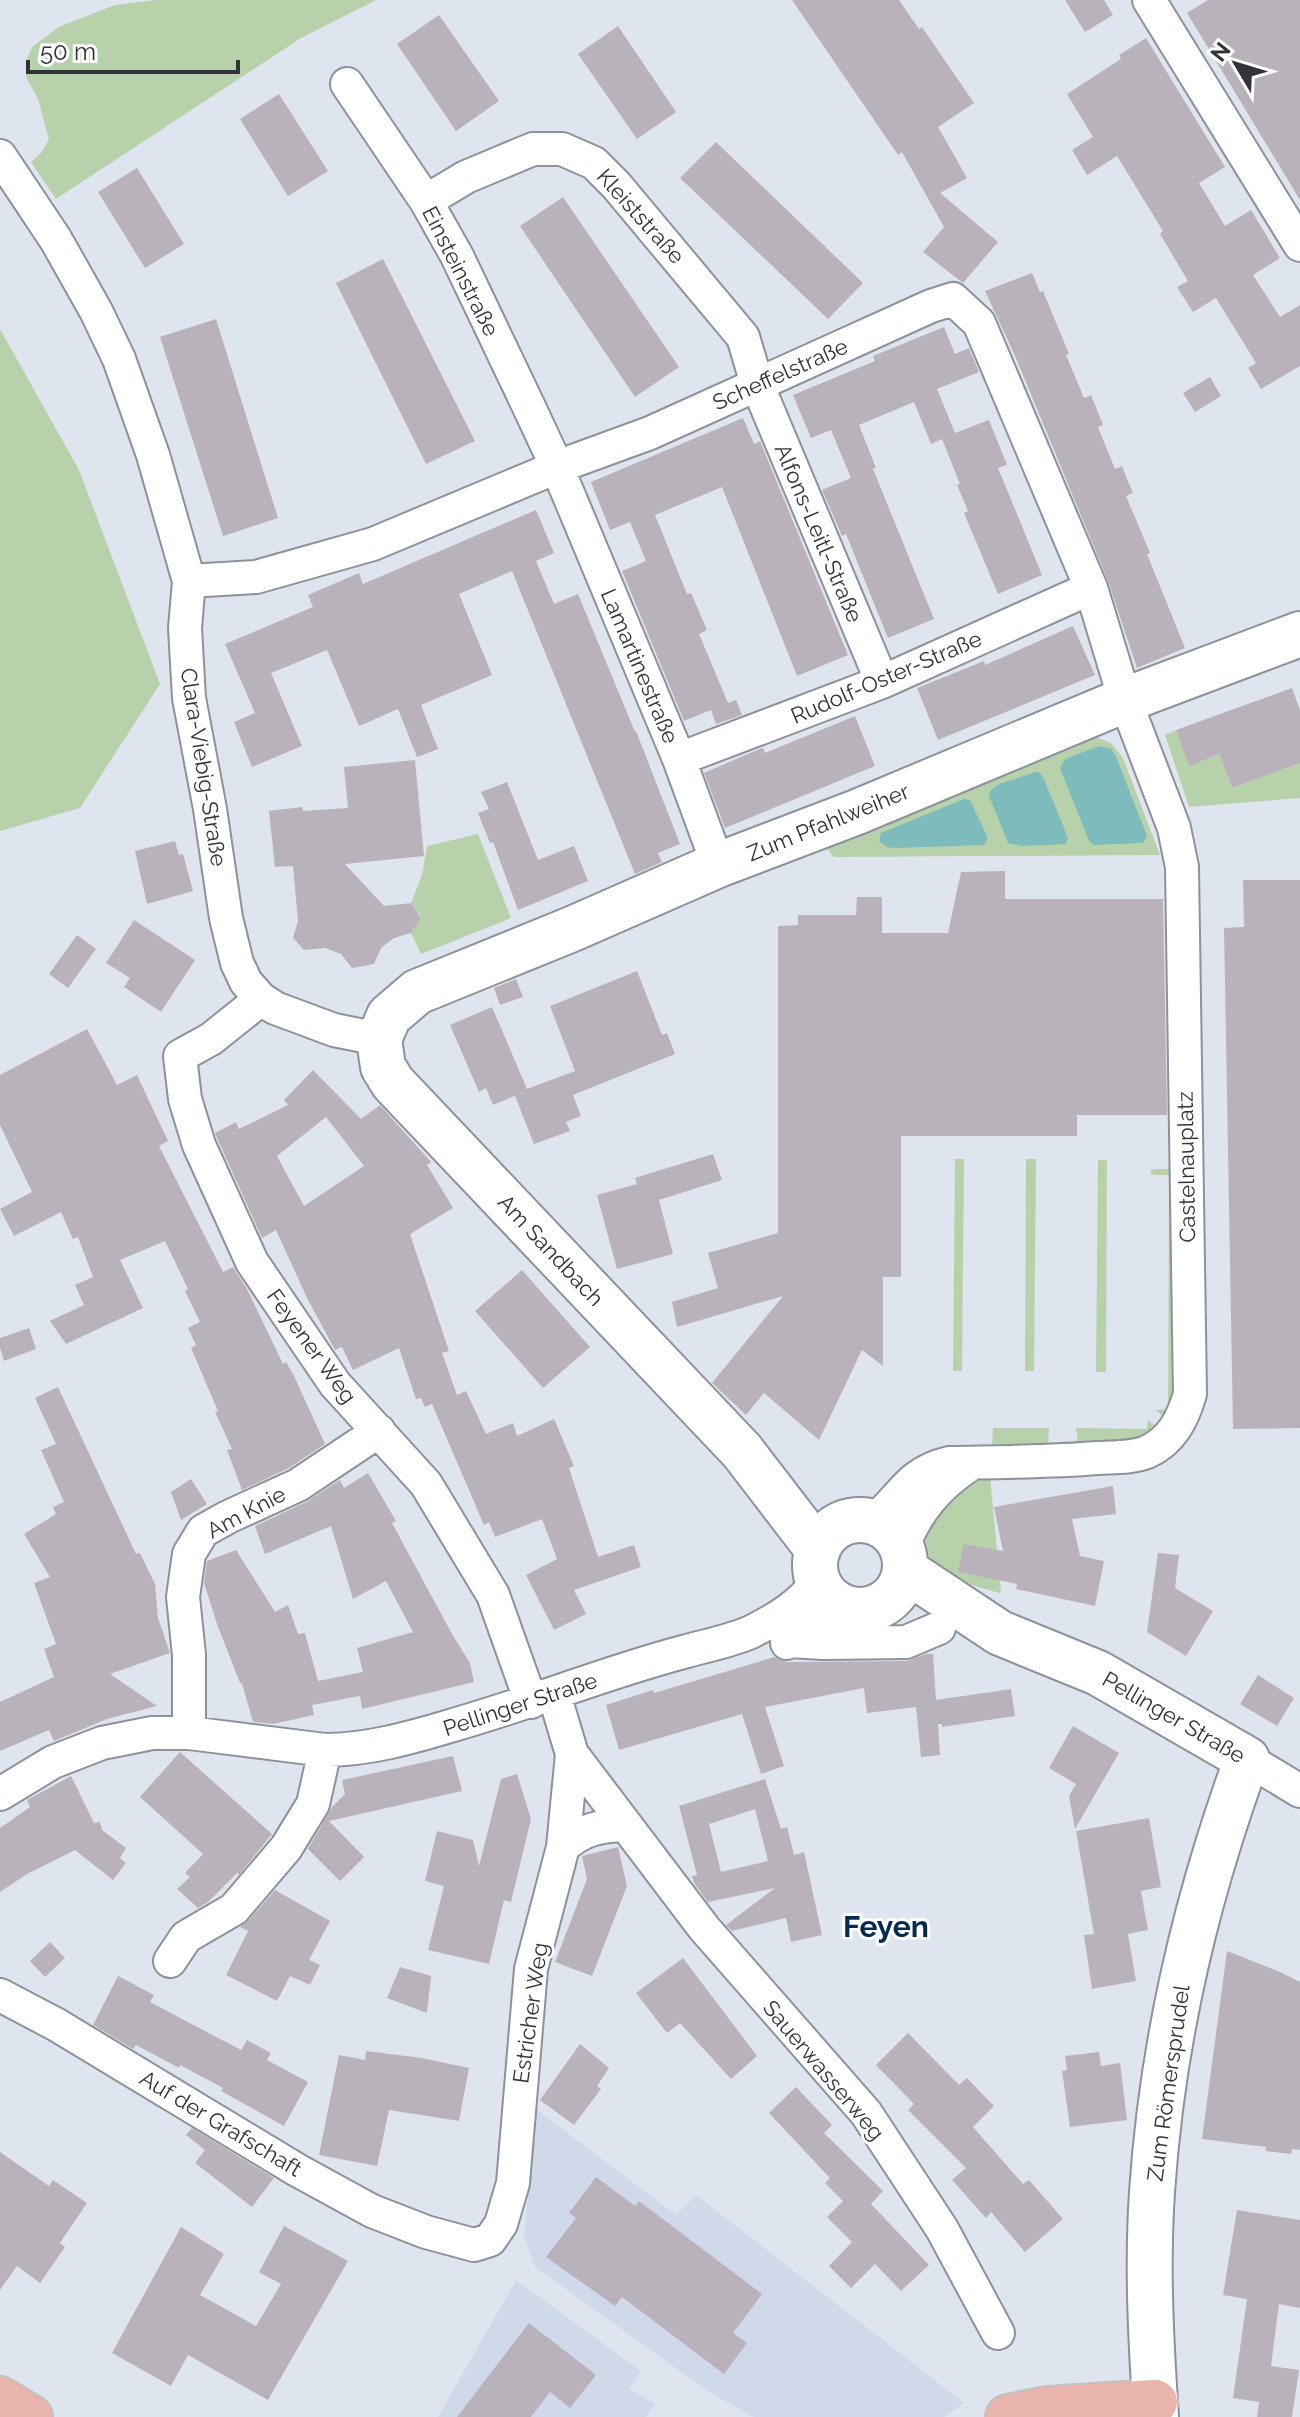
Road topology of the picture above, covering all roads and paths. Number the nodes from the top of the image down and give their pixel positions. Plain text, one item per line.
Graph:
1 (1153, 2) edge
2 (347, 84) dead end
3 (0, 156) edge
4 (426, 201) junction
5 (1300, 245) edge
6 (757, 384) junction
7 (557, 467) junction
8 (189, 581) junction
9 (1091, 588) junction
10 (1300, 634) edge
11 (882, 682) junction
12 (1125, 700) junction
13 (679, 759) junction
14 (718, 865) junction
15 (261, 999) junction
16 (379, 1039) junction
17 (379, 1431) junction
18 (861, 1563) junction
19 (939, 1628) junction
20 (1000, 1633) junction
21 (790, 1641) junction
22 (712, 1646) junction
23 (542, 1698) junction
24 (189, 1733) junction
25 (325, 1750) junction
26 (572, 1754) junction
27 (1247, 1759) junction
28 (1300, 1791) edge
29 (0, 1794) edge
30 (625, 1825) junction
31 (563, 1847) junction
32 (170, 1961) dead end
33 (0, 1995) edge
34 (448, 2238) joint
35 (998, 2333) dead end
36 (0, 2399) edge
37 (1156, 2410) edge
38 (30, 2417) edge
39 (1008, 2417) edge

1 - 5 street
2 - 4 street, Einsteinstraße
3 - 8 street, Clara-Viebig-Straße
4 - 6 street, Kleiststraße
4 - 7 street, Einsteinstraße
6 - 7 street, Scheffelstraße
6 - 9 street, Scheffelstraße
6 - 11 street, Alfons-Leitl-Straße
7 - 8 street, Scheffelstraße
7 - 13 street, Lamartinestraße
8 - 15 street, Clara-Viebig-Straße
9 - 11 street, Rudolf-Oster-Straße
9 - 12 street, Scheffelstraße
10 - 12 street, Zum Pfahlweiher
11 - 13 street, Rudolf-Oster-Straße
12 - 14 street, Zum Pfahlweiher
12 - 18 street, Castelnauplatz
13 - 14 street, Lamartinestraße
14 - 16 street, Zum Pfahlweiher
15 - 16 street, Clara-Viebig-Straße
15 - 17 street, Feyener Weg
16 - 18 street, Am Sandbach
17 - 23 street, Feyener Weg
17 - 24 street, Am Knie
18 - 19 street, Pellinger Straße
18 - 20 street, Pellinger Straße
18 - 21 street, Pellinger Straße
18 - 22 street, Pellinger Straße
19 - 20 street, Pellinger Straße
19 - 21 street, Pellinger Straße
20 - 27 street, Pellinger Straße
21 - 22 street, Pellinger Straße
22 - 23 street, Pellinger Straße
23 - 25 street, Pellinger Straße
23 - 26 street, Estricher Weg
24 - 25 street, Pellinger Straße
24 - 29 street, Pellinger Straße
25 - 32 street
26 - 30 street, Sauerwasserweg
26 - 31 street, Estricher Weg
27 - 28 street, Pellinger Straße
27 - 37 street, Zum Römersprudel
30 - 31 street
30 - 35 street, Sauerwasserweg
31 - 34 street, Estricher Weg
33 - 34 street, Auf der Grafschaft
36 - 38 main road
37 - 39 main road

